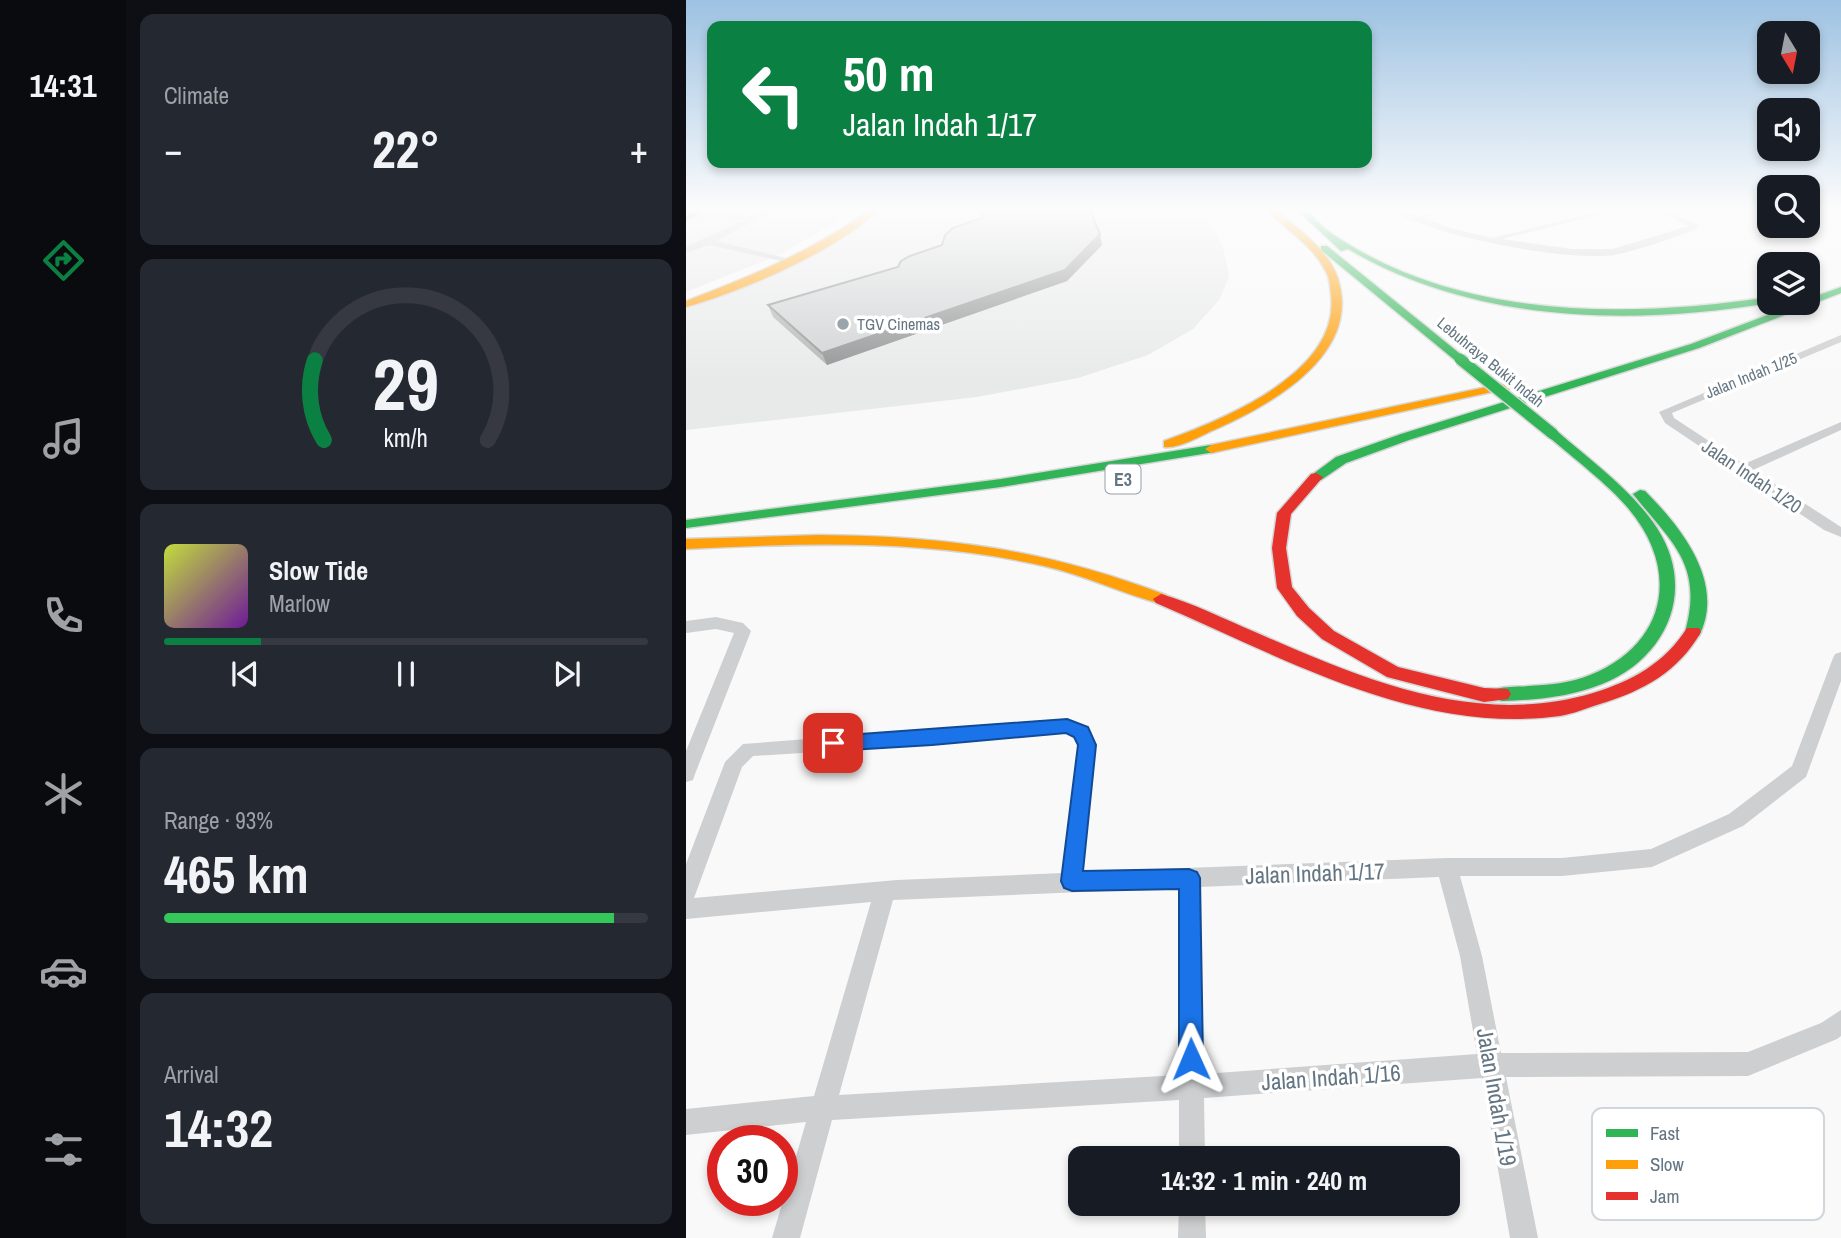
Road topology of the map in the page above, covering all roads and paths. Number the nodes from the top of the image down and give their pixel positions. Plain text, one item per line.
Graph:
1 (771, 266) edge
2 (774, 266) edge
3 (1325, 266) edge
4 (1352, 266) edge
5 (1364, 266) edge
6 (1384, 266) edge
7 (1841, 276) edge
8 (1820, 285) edge
9 (1841, 290) edge
10 (686, 296) edge
11 (1757, 302) edge
12 (686, 304) edge
13 (1757, 310) edge
14 (1841, 338) edge
15 (1467, 357) junction
16 (1556, 391) junction
17 (1666, 416) joint
18 (1841, 426) edge
19 (1560, 432) junction
20 (1742, 470) junction
21 (974, 487) junction
22 (686, 524) edge
23 (1841, 532) edge
24 (686, 542) edge
25 (686, 627) edge
26 (1841, 658) edge
27 (688, 766) edge
28 (1447, 867) junction
29 (1189, 878) junction
30 (1072, 881) junction
31 (885, 891) junction
32 (686, 892) edge
33 (686, 909) edge
34 (1841, 1022) edge
35 (1491, 1065) junction
36 (1192, 1087) junction
37 (820, 1108) junction
38 (686, 1122) edge
39 (1192, 1146) edge
40 (1192, 1216) edge
41 (786, 1238) edge
42 (1192, 1238) edge
43 (1524, 1238) edge

1 - 10 main road
2 - 12 main road
3 - 21 main road
4 - 15 main road, Lebuhraya Bukit Indah
5 - 15 main road, Lebuhraya Bukit Indah
6 - 11 main road
7 - 8 main road
9 - 16 main road, E3
13 - 21 main road, E3
14 - 17 street, Jalan Indah 1/25
15 - 19 main road, Lebuhraya Bukit Indah, bridge
16 - 19 main road
16 - 24 main road, E3
17 - 20 street, Jalan Indah 1/20
18 - 20 street
19 - 24 main road
20 - 23 street, Jalan Indah 1/20
21 - 22 main road, E3
25 - 27 street
26 - 28 street, Jalan Indah 1/17
28 - 29 street, Jalan Indah 1/17
28 - 35 street, Jalan Indah 1/19
29 - 30 street, Jalan Indah 1/17
29 - 36 street
30 - 31 street, Jalan Indah 1/17
30 - 32 street
31 - 33 street, Jalan Indah 1/17
31 - 37 street
34 - 35 street, Jalan Indah 1/16
35 - 36 street, Jalan Indah 1/16
35 - 43 street, Jalan Indah 1/19
36 - 37 street, Jalan Indah 1/16
36 - 39 street
37 - 38 street, Jalan Indah 1/16
37 - 41 street
40 - 42 street

